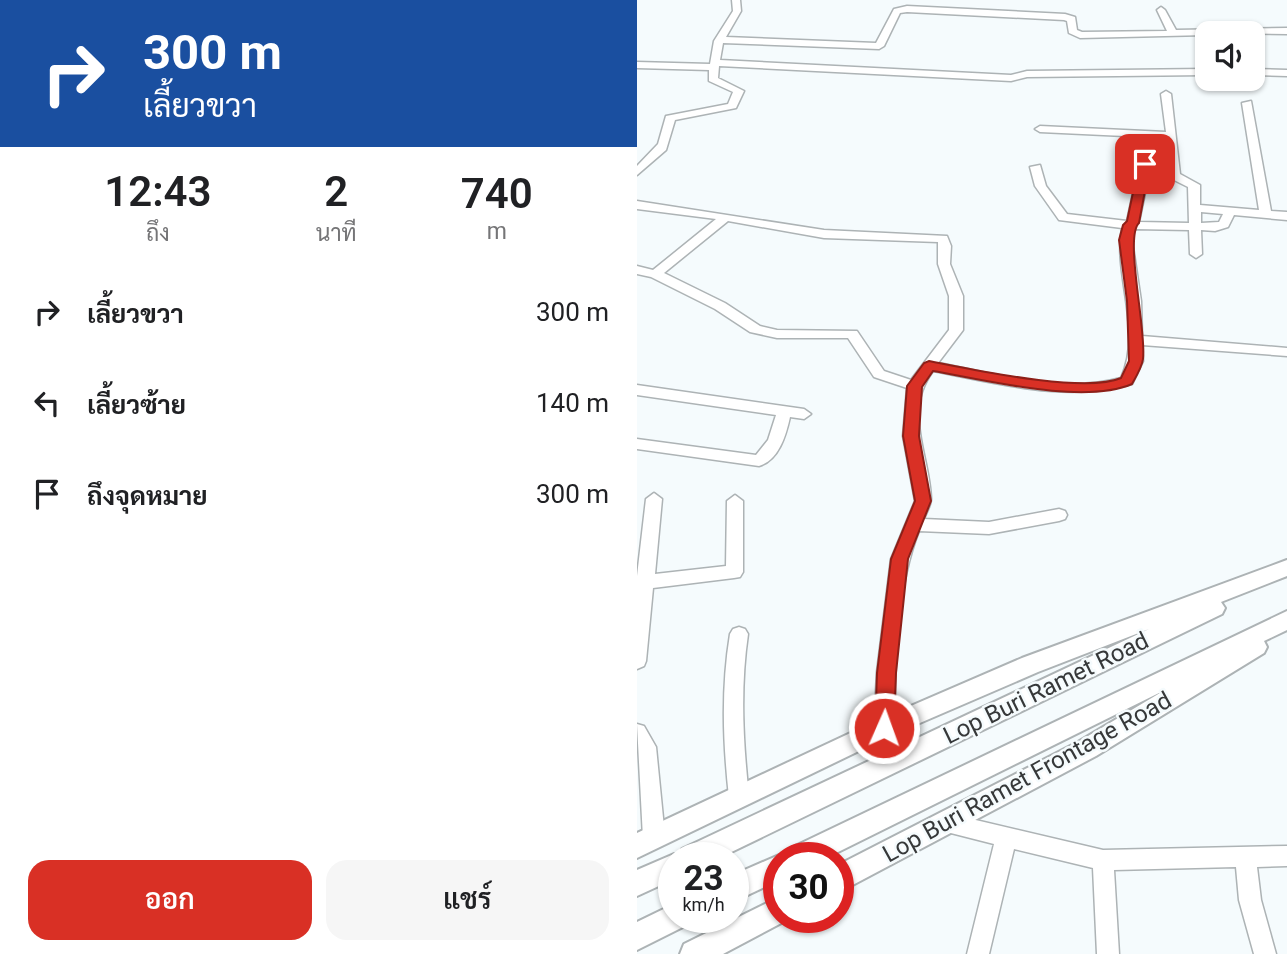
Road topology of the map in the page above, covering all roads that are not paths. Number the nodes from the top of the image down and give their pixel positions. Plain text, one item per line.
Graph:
1 (736, 0) edge
2 (1161, 10) dead end
3 (1287, 31) edge
4 (1173, 33) junction
5 (719, 41) junction
6 (637, 65) edge
7 (715, 65) junction
8 (1195, 72) edge
9 (1265, 72) edge
10 (1287, 73) edge
11 (1166, 94) dead end
12 (1247, 103) dead end
13 (1040, 130) dead end
14 (1172, 135) junction
15 (1173, 166) junction
16 (1051, 171) dead end
17 (637, 172) edge
18 (637, 205) edge
19 (1196, 208) junction
20 (1230, 211) junction
21 (1266, 214) junction
22 (1287, 216) edge
23 (726, 217) junction
24 (1131, 224) junction
25 (1193, 226) junction
26 (1196, 254) dead end
27 (637, 270) edge
28 (655, 274) junction
29 (1135, 340) junction
30 (1287, 352) edge
31 (929, 366) junction
32 (914, 386) junction
33 (637, 390) edge
34 (784, 412) junction
35 (804, 414) dead end
36 (637, 444) edge
37 (654, 499) dead end
38 (735, 501) dead end
39 (1059, 515) dead end
40 (912, 525) junction
41 (1287, 571) edge
42 (642, 582) edge
43 (1287, 620) edge
44 (1287, 628) edge
45 (739, 634) dead end
46 (637, 661) edge
47 (884, 728) junction
48 (637, 733) edge
49 (739, 797) junction
50 (946, 823) junction
51 (1006, 836) junction
52 (645, 842) edge
53 (724, 842) edge
54 (831, 842) edge
55 (1245, 856) junction
56 (1287, 856) edge
57 (1103, 860) junction
58 (854, 871) edge
59 (658, 873) edge
60 (637, 883) edge
61 (763, 918) edge
62 (658, 926) edge
63 (637, 936) edge
64 (694, 954) edge
65 (978, 954) edge
66 (1108, 954) edge
67 (1265, 954) edge

1 - 5 street
2 - 4 street
3 - 4 street
4 - 5 street
5 - 7 street
6 - 7 street
7 - 8 street
7 - 17 street
9 - 10 street
11 - 14 street
12 - 21 street
13 - 14 street
14 - 15 street
15 - 19 street
15 - 24 street
16 - 24 street
18 - 23 street
19 - 20 street
19 - 25 street
20 - 21 street
20 - 25 street
21 - 22 street
23 - 28 street
23 - 31 street
24 - 25 street
24 - 29 street
25 - 26 street
27 - 28 street
28 - 32 street
29 - 30 street
29 - 31 street
31 - 32 street
32 - 40 street
33 - 34 street
34 - 35 street
34 - 36 street
37 - 42 street
38 - 42 street
39 - 40 street
40 - 47 street
41 - 47 main road
41 - 53 main road, Lop Buri Ramet Road
42 - 46 street
43 - 54 main road, Lop Buri Ramet Road
44 - 50 main road, Lop Buri Ramet Frontage Road
45 - 49 street
47 - 49 main road
48 - 52 street
49 - 52 main road
50 - 51 street
50 - 58 main road, Lop Buri Ramet Frontage Road
51 - 57 street
51 - 65 street
55 - 56 street
55 - 57 street
55 - 67 street
57 - 66 street
59 - 60 main road
61 - 64 main road
62 - 63 main road

